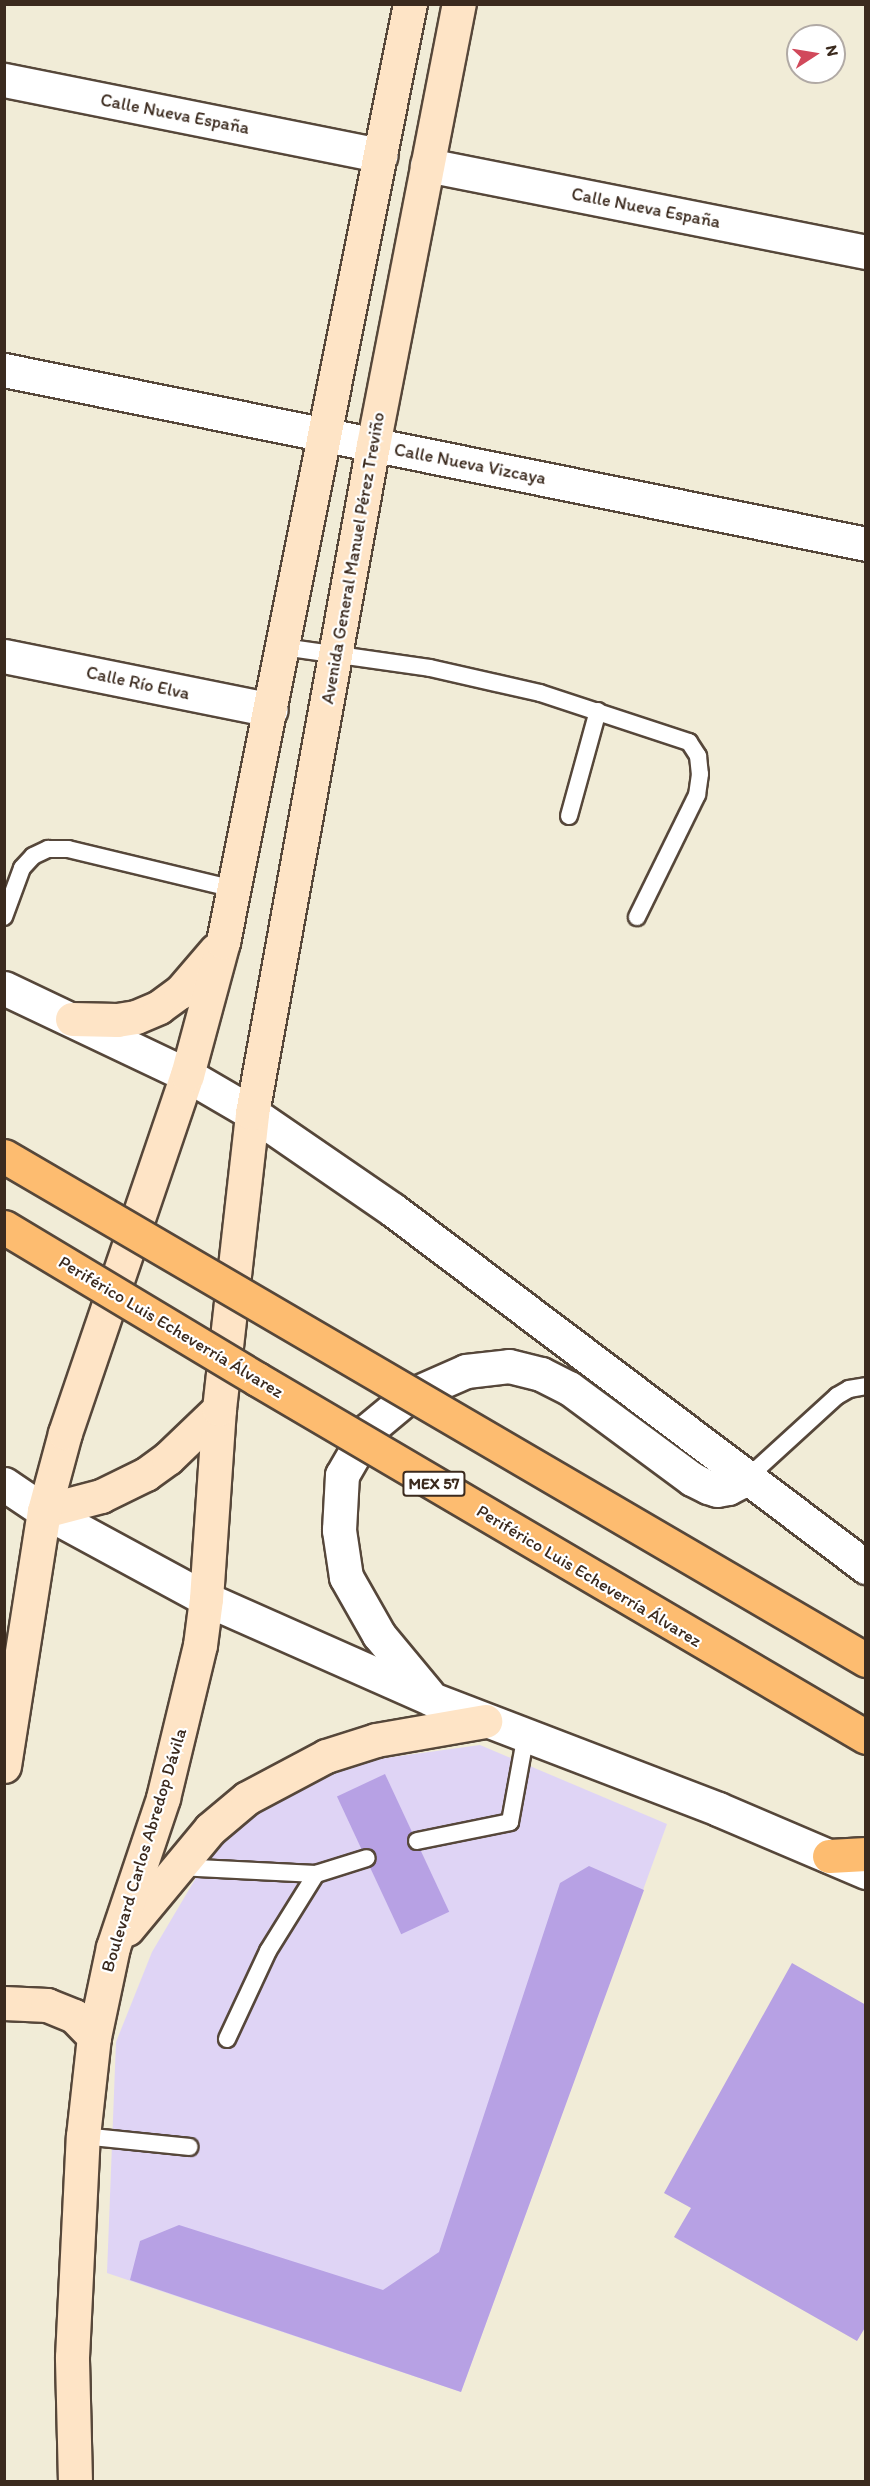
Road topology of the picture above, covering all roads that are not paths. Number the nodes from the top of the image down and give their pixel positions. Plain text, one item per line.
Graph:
1 (410, 4) edge
2 (459, 4) edge
3 (4, 80) edge
4 (381, 155) junction
5 (427, 165) junction
6 (866, 252) edge
7 (4, 370) edge
8 (323, 433) junction
9 (373, 445) junction
10 (866, 544) edge
11 (283, 647) junction
12 (337, 654) junction
13 (4, 656) edge
14 (271, 710) junction
15 (598, 711) junction
16 (569, 816) dead end
17 (234, 889) junction
18 (4, 917) edge
19 (637, 917) dead end
20 (223, 942) junction
21 (4, 988) edge
22 (72, 1019) junction
23 (187, 1075) junction
24 (252, 1113) junction
25 (4, 1156) edge
26 (4, 1227) edge
27 (866, 1386) edge
28 (219, 1410) junction
29 (746, 1479) junction
30 (4, 1484) edge
31 (44, 1511) junction
32 (866, 1567) edge
33 (206, 1599) junction
34 (866, 1660) edge
35 (432, 1699) junction
36 (485, 1721) junction
37 (526, 1734) junction
38 (866, 1737) edge
39 (4, 1766) edge
40 (417, 1841) dead end
41 (866, 1854) edge
42 (829, 1856) junction
43 (367, 1858) dead end
44 (177, 1867) junction
45 (866, 1872) edge
46 (316, 1874) junction
47 (113, 1947) junction
48 (4, 2003) edge
49 (94, 2037) junction
50 (227, 2039) dead end
51 (83, 2136) junction
52 (189, 2147) dead end
53 (75, 2481) edge

1 - 4 main road
2 - 5 main road, Avenida General Manuel Pérez Treviño
3 - 4 street, Calle Nueva España
4 - 8 main road
5 - 6 street, Calle Nueva España
5 - 9 main road, Avenida General Manuel Pérez Treviño
7 - 8 street, Calle Nueva Vizcaya
8 - 9 street, Calle Nueva Vizcaya
8 - 11 main road
9 - 10 street, Calle Nueva Vizcaya
9 - 12 main road, Avenida General Manuel Pérez Treviño
11 - 12 lane
11 - 14 main road
12 - 15 lane
12 - 24 main road, Avenida General Manuel Pérez Treviño
13 - 14 street, Calle Río Elva
14 - 17 main road
15 - 16 lane
15 - 19 lane
17 - 18 lane
17 - 20 main road
20 - 22 main road
20 - 23 main road
21 - 22 street
22 - 23 street
23 - 24 street
23 - 31 main road
24 - 28 main road, Boulevard Carlos Abredop Dávila
24 - 29 street
25 - 34 highway, bridge
26 - 38 highway, Periférico Luis Echeverría Álvarez / MEX 57, bridge
27 - 29 lane
28 - 31 main road
28 - 33 main road, Boulevard Carlos Abredop Dávila
29 - 32 street
29 - 35 street
30 - 31 street
31 - 33 street
31 - 39 main road
33 - 35 street
33 - 47 main road, Boulevard Carlos Abredop Dávila
35 - 36 street
36 - 37 street
36 - 44 main road
37 - 40 lane
37 - 42 street
41 - 42 highway
42 - 45 street
43 - 46 lane
44 - 46 lane
44 - 47 main road
46 - 50 lane
47 - 49 main road, Boulevard Carlos Abredop Dávila
48 - 49 main road
49 - 51 main road, Boulevard Carlos Abredop Dávila
51 - 52 lane
51 - 53 main road, Boulevard Carlos Abredop Dávila

